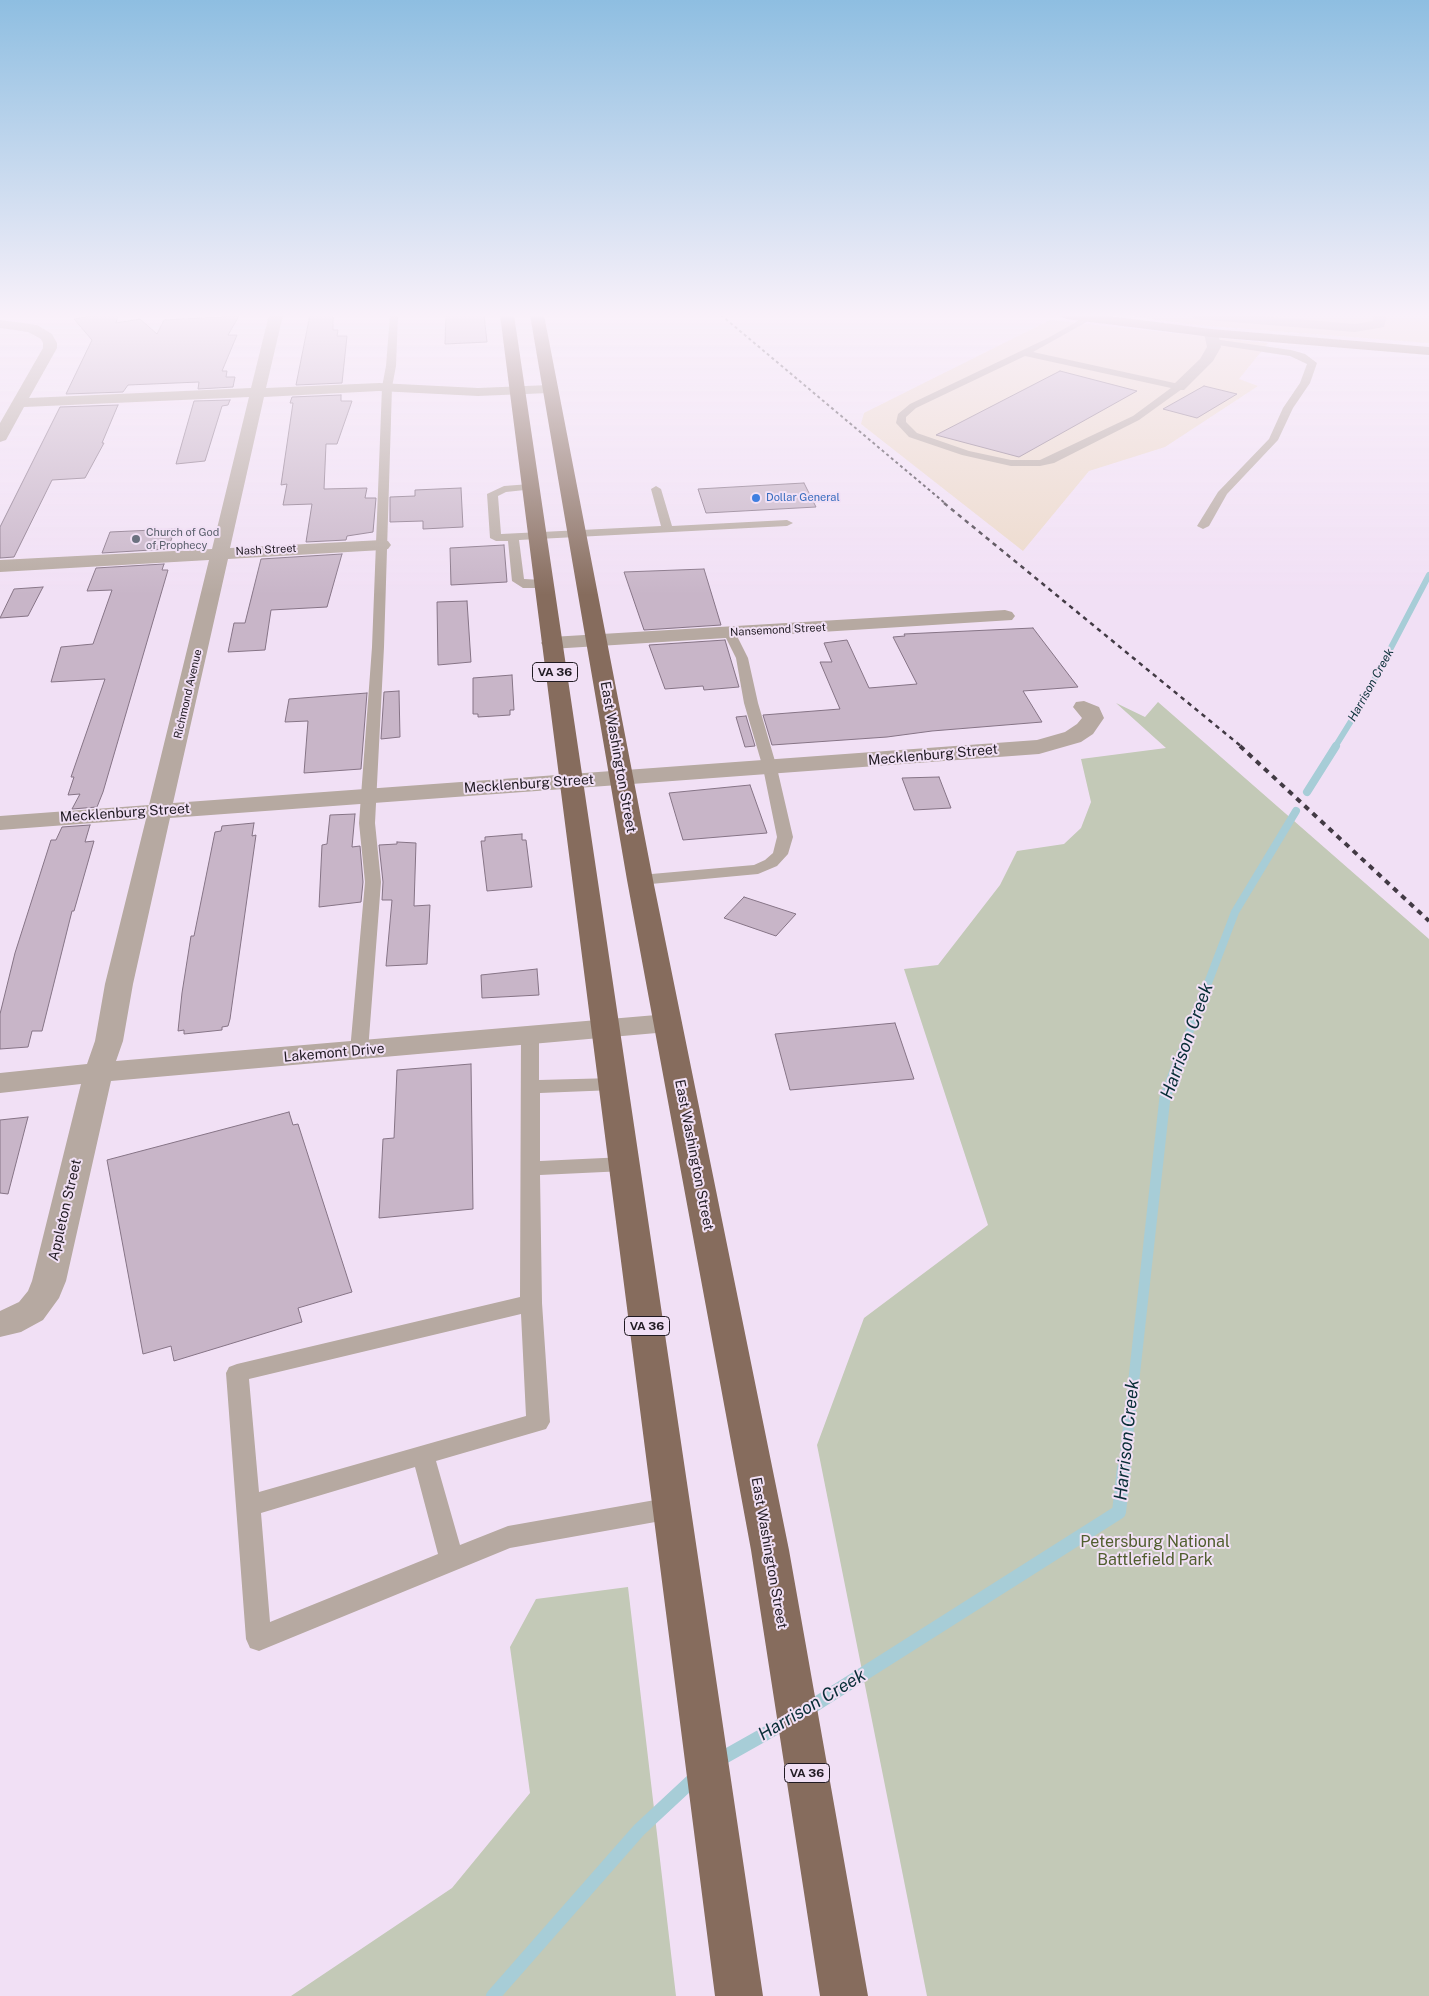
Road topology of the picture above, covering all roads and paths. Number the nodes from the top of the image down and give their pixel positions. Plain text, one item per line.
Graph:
1 (16, 408) edge
2 (254, 408) edge
3 (386, 408) edge
4 (519, 408) edge
5 (553, 408) edge
6 (910, 408) edge
7 (1150, 408) edge
8 (1288, 408) edge
9 (0, 437) edge
10 (530, 487) junction
11 (656, 489) dead end
12 (786, 523) dead end
13 (1203, 526) dead end
14 (668, 530) junction
15 (577, 535) junction
16 (537, 537) junction
17 (512, 538) junction
18 (382, 545) junction
19 (220, 552) junction
20 (0, 566) edge
21 (543, 584) junction
22 (1006, 616) dead end
23 (729, 632) junction
24 (596, 640) junction
25 (551, 643) junction
26 (1084, 707) dead end
27 (770, 768) junction
28 (622, 778) junction
29 (570, 782) junction
30 (369, 795) junction
31 (160, 811) junction
32 (0, 823) edge
33 (640, 880) junction
34 (668, 1023) junction
35 (606, 1029) junction
36 (530, 1036) junction
37 (359, 1051) junction
38 (98, 1072) junction
39 (0, 1083) edge
40 (614, 1084) junction
41 (530, 1087) junction
42 (625, 1164) junction
43 (530, 1169) junction
44 (531, 1303) junction
45 (0, 1324) edge
46 (423, 1455) junction
47 (248, 1506) junction
48 (672, 1508) junction
49 (452, 1560) junction
50 (739, 1996) edge
51 (844, 1996) edge

1 - 9 street
2 - 19 street, Richmond Avenue
3 - 18 lane
4 - 10 highway, VA 36
5 - 15 highway, East Washington Street / VA 36
6 - 7 lane
8 - 13 lane
10 - 16 highway, VA 36
10 - 17 lane
11 - 14 lane
12 - 14 lane
14 - 15 lane
15 - 16 lane
15 - 24 highway, East Washington Street / VA 36
16 - 17 lane
16 - 21 highway, VA 36
17 - 21 lane
18 - 19 street, Nash Street
18 - 30 lane
19 - 20 street, Nash Street
19 - 31 street, Richmond Avenue
21 - 25 highway, VA 36
22 - 23 street, Nansemond Street
23 - 24 street, Nansemond Street
23 - 27 lane
24 - 25 street, Nansemond Street
24 - 28 highway, East Washington Street / VA 36
25 - 29 highway, VA 36
26 - 27 street, Mecklenburg Street
27 - 28 street, Mecklenburg Street
27 - 33 lane
28 - 29 street, Mecklenburg Street
28 - 33 highway, East Washington Street / VA 36
29 - 30 street, Mecklenburg Street
29 - 35 highway, VA 36
30 - 31 street, Mecklenburg Street
30 - 37 lane
31 - 32 street, Mecklenburg Street
31 - 38 street, Richmond Avenue
33 - 34 highway, East Washington Street / VA 36
34 - 35 street, Lakemont Drive
34 - 51 highway, East Washington Street / VA 36
35 - 36 street, Lakemont Drive
35 - 40 highway, VA 36
36 - 37 street, Lakemont Drive
36 - 41 lane
37 - 38 street, Lakemont Drive
38 - 39 street, Lakemont Drive
38 - 45 street, Appleton Street
40 - 41 lane
40 - 42 highway, VA 36
41 - 43 lane
42 - 43 lane
42 - 48 highway, VA 36
43 - 44 lane
44 - 46 lane
44 - 47 lane
46 - 47 lane
46 - 49 lane
47 - 49 lane
48 - 49 lane
48 - 50 highway, VA 36

